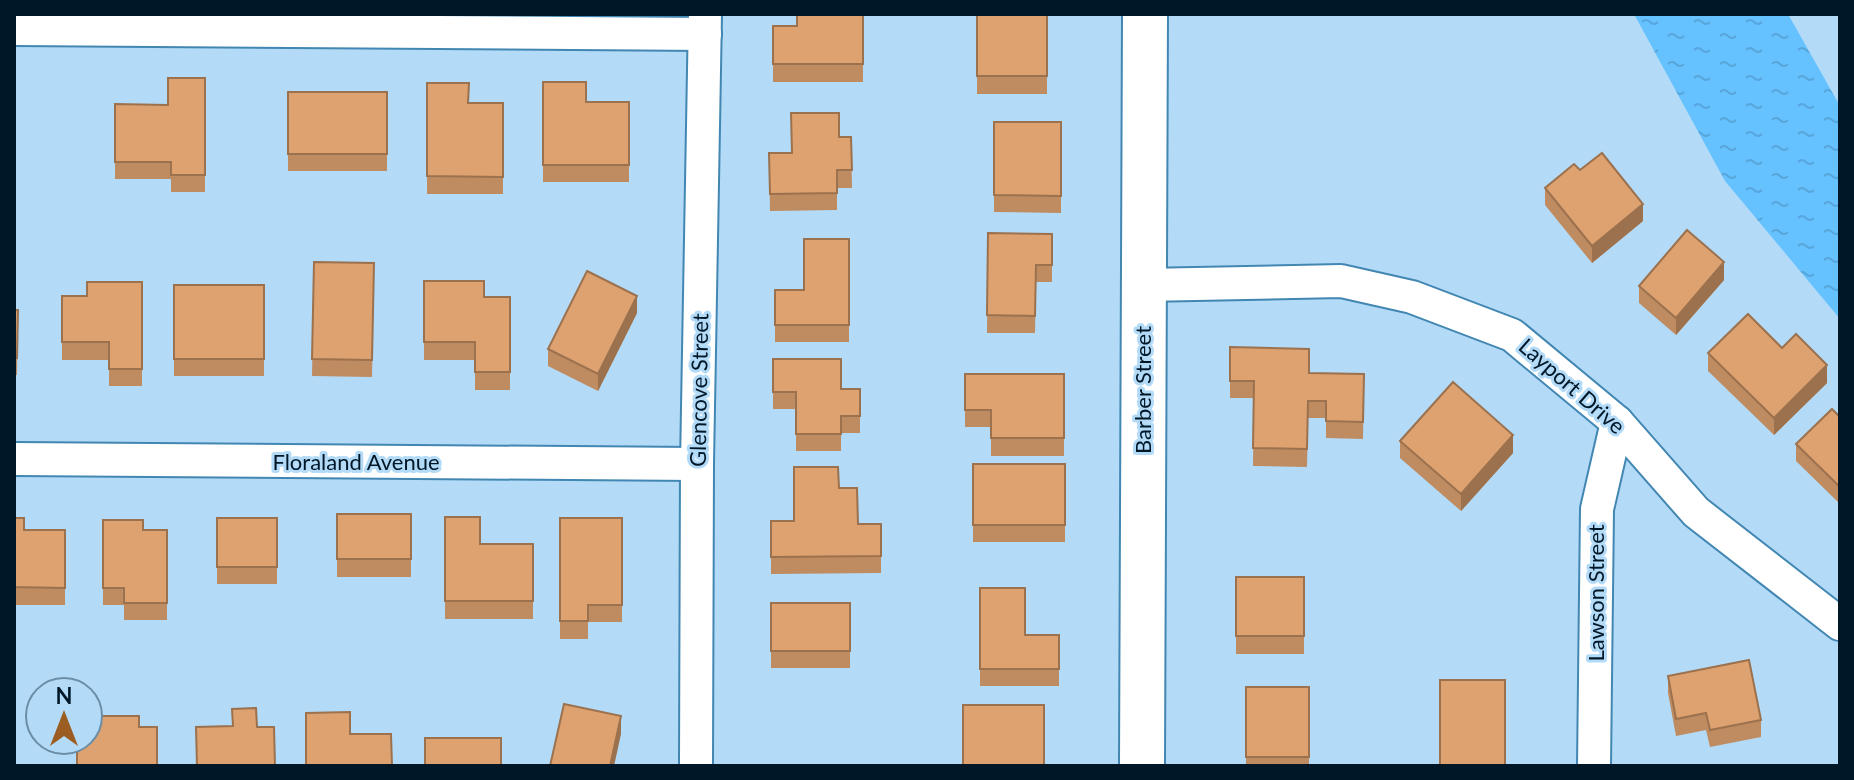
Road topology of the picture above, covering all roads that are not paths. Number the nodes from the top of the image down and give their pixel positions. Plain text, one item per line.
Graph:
1 (1145, 14) edge
2 (705, 24) edge
3 (14, 29) edge
4 (1144, 285) junction
5 (1617, 422) junction
6 (14, 459) edge
7 (697, 464) junction
8 (1840, 624) edge
9 (696, 766) edge
10 (1142, 766) edge
11 (1594, 766) edge

1 - 4 street, Barber Street
2 - 3 street
2 - 7 street, Glencove Street
4 - 5 street, Layport Drive
4 - 10 street, Barber Street
5 - 8 street, Layport Drive
5 - 11 street, Lawson Street
6 - 7 street, Floraland Avenue
7 - 9 street, Glencove Street

